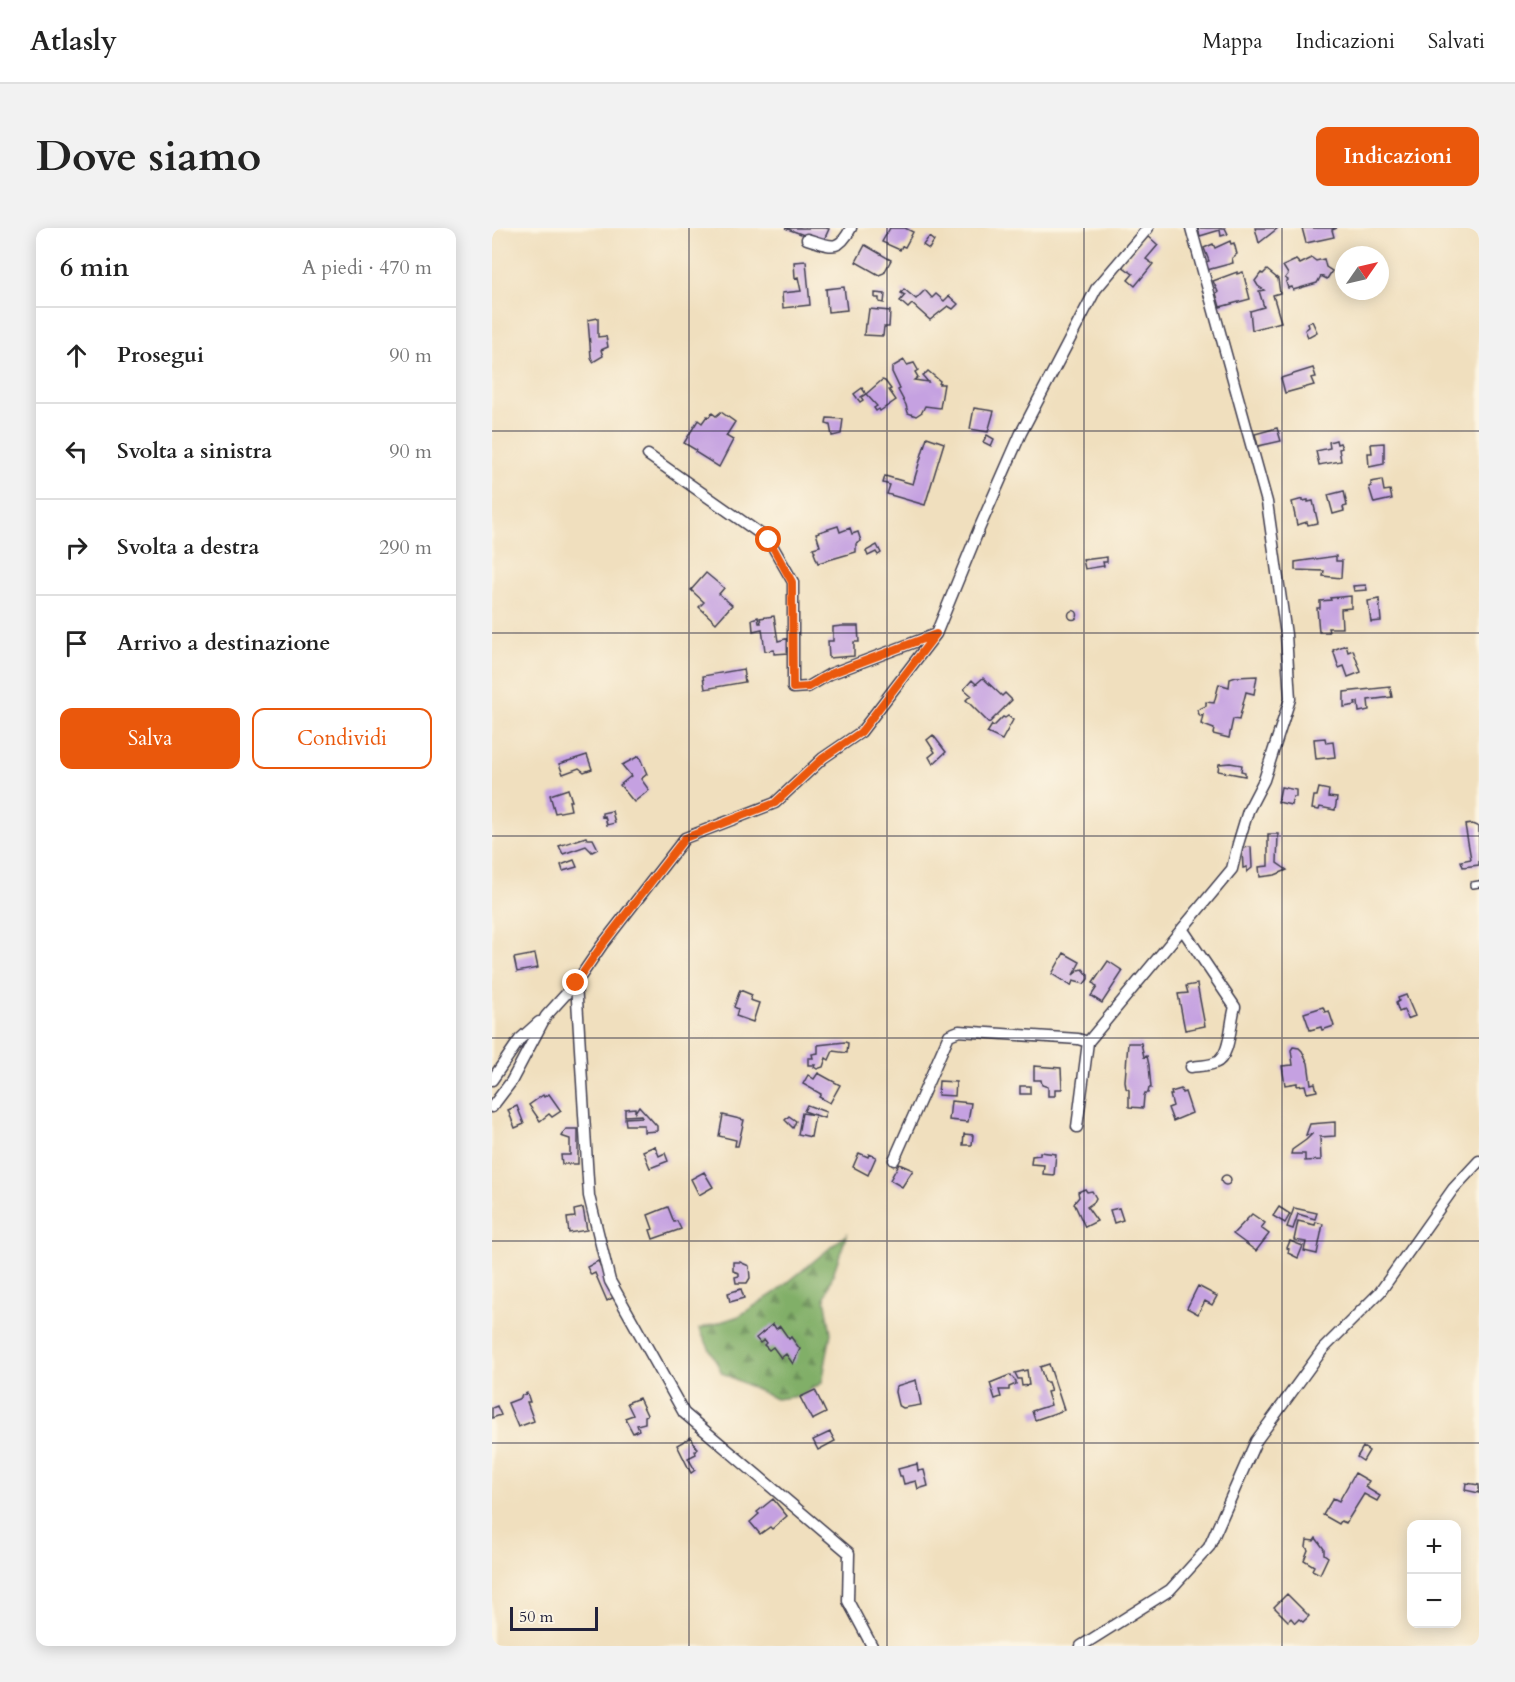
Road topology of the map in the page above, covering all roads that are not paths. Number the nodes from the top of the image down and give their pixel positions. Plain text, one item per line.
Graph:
1 (851, 228) edge
2 (1148, 228) edge
3 (1191, 228) edge
4 (807, 239) dead end
5 (648, 455) dead end
6 (936, 634) junction
7 (1183, 930) junction
8 (576, 983) junction
9 (546, 1016) junction
10 (1088, 1042) junction
11 (1191, 1067) dead end
12 (492, 1080) edge
13 (492, 1107) edge
14 (1077, 1127) dead end
15 (894, 1160) dead end
16 (1479, 1161) edge
17 (872, 1646) edge
18 (1081, 1646) edge

1 - 4 street
2 - 6 street
3 - 7 street
5 - 6 street
6 - 8 street
7 - 10 street
7 - 11 street
8 - 9 street
8 - 17 street
9 - 12 street
9 - 13 street
10 - 14 street
10 - 15 street
16 - 18 street

